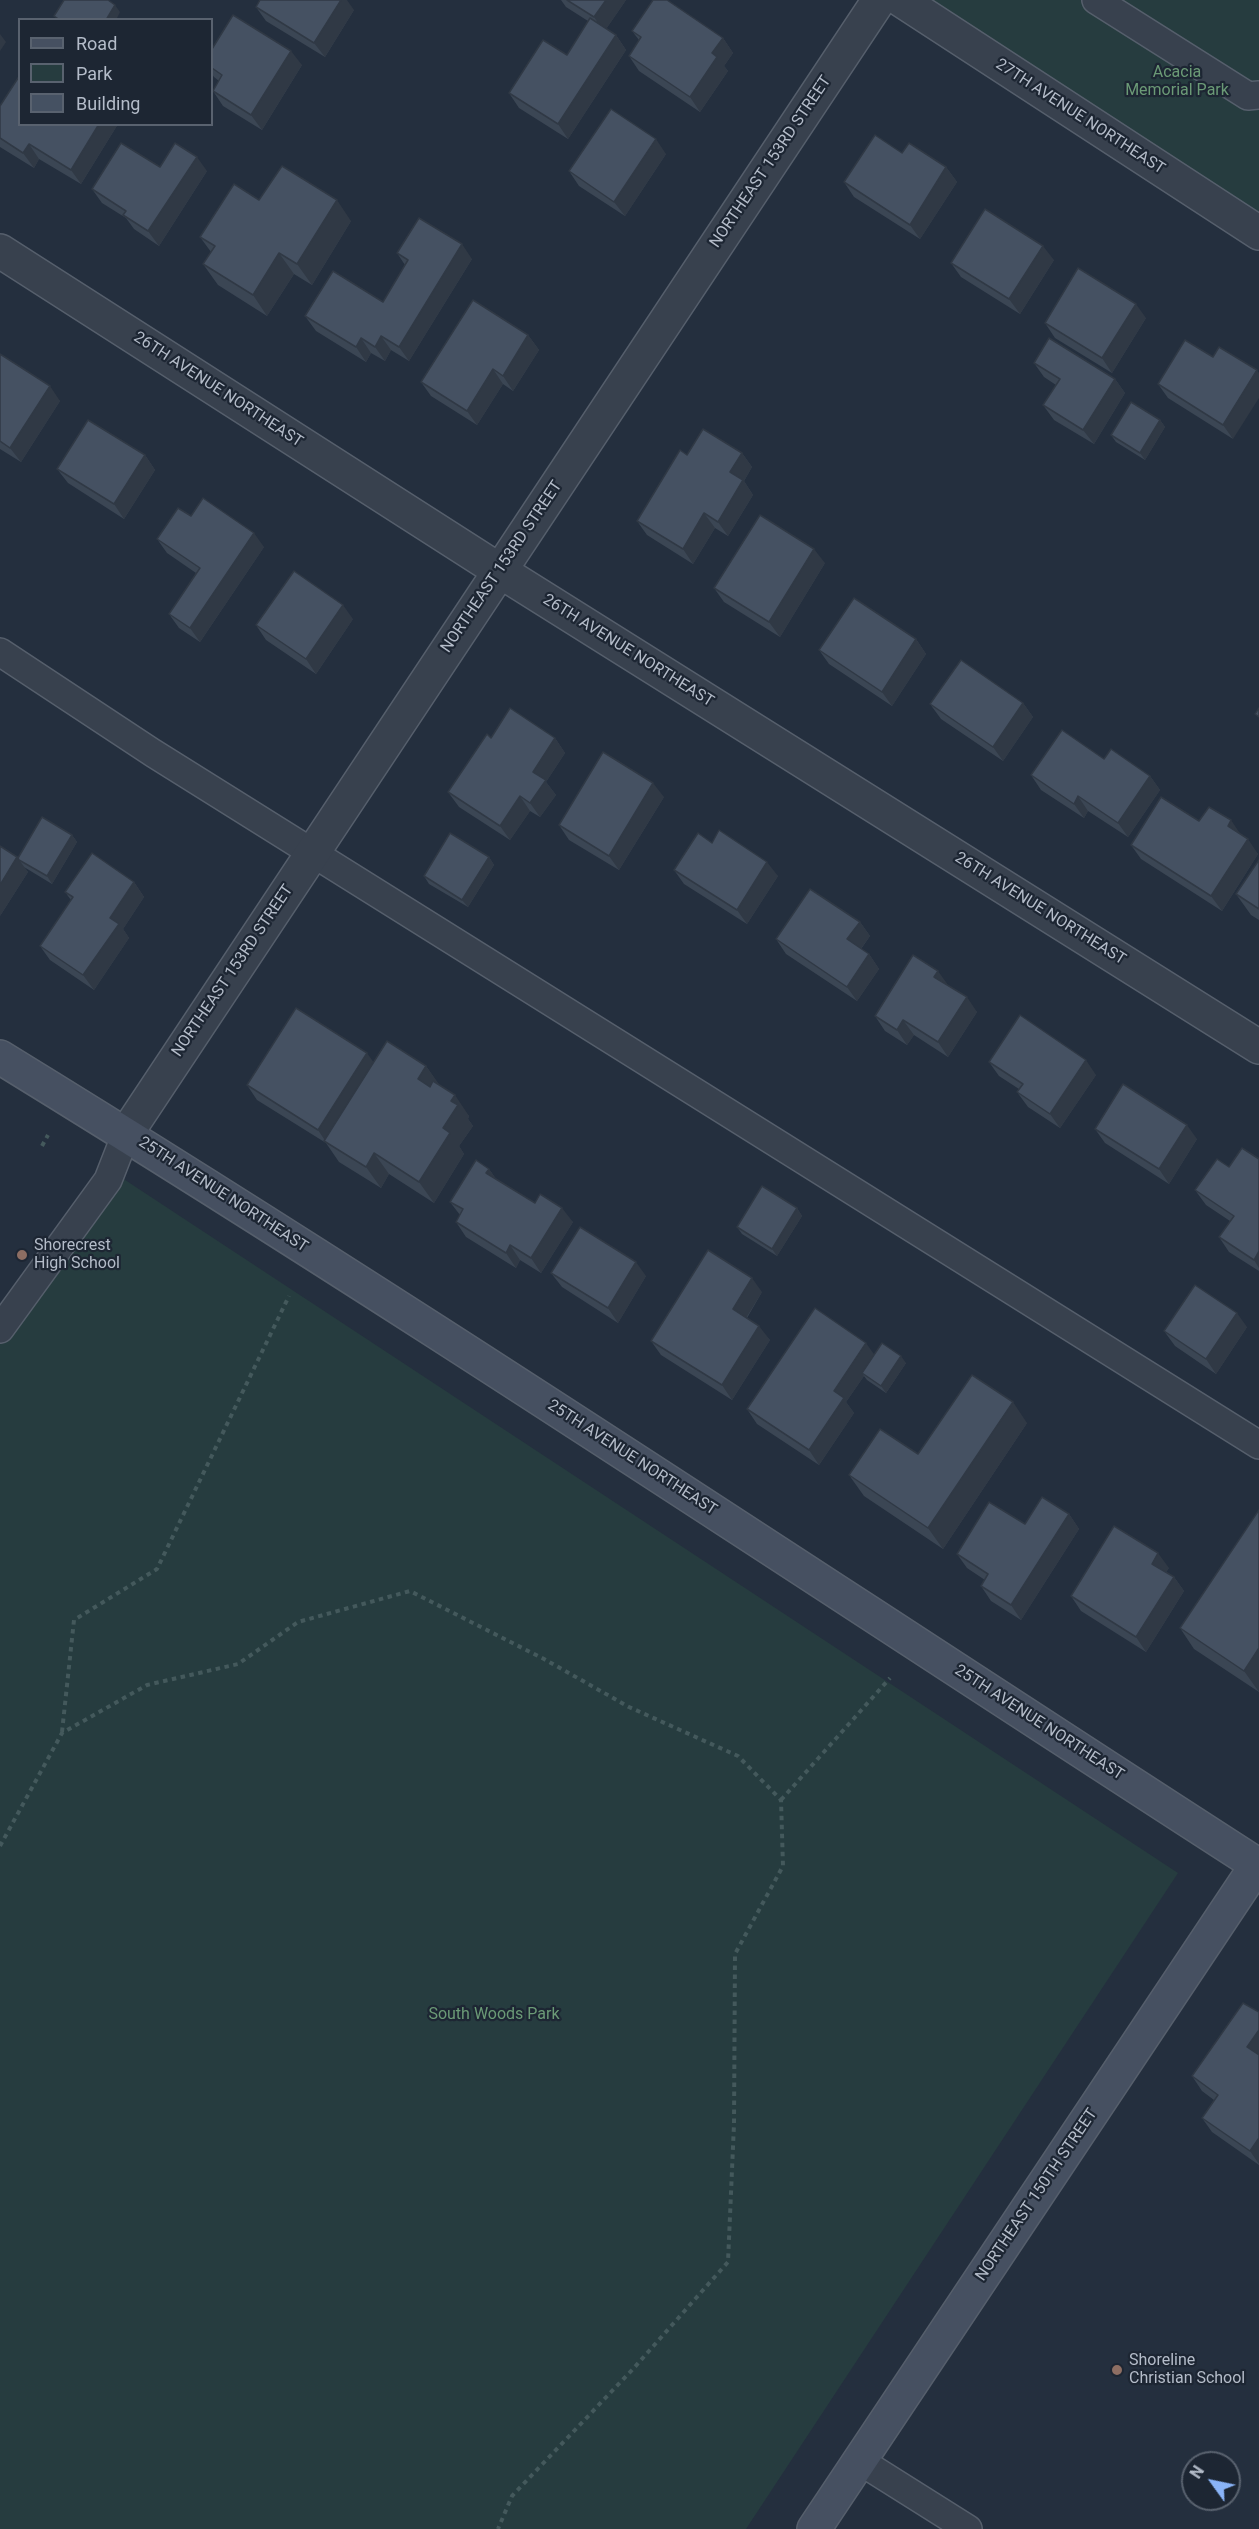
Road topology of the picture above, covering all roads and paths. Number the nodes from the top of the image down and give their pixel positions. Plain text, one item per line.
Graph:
1 (879, 0) edge
2 (901, 0) edge
3 (1096, 0) edge
4 (1259, 95) edge
5 (1259, 233) edge
6 (0, 251) edge
7 (500, 571) junction
8 (0, 652) edge
9 (312, 852) junction
10 (1259, 1047) edge
11 (0, 1057) edge
12 (50, 1131) dead end
13 (126, 1134) junction
14 (42, 1146) dead end
15 (289, 1296) dead end
16 (0, 1329) edge
17 (1259, 1445) edge
18 (890, 1678) dead end
19 (62, 1733) junction
20 (781, 1800) junction
21 (0, 1846) edge
22 (1258, 1864) edge
23 (860, 2461) junction
24 (498, 2529) edge
25 (814, 2529) edge
26 (968, 2529) edge

1 - 7 street, NORTHEAST 153RD STREET
2 - 5 street, 27TH AVENUE NORTHEAST
3 - 4 lane
6 - 7 street, 26TH AVENUE NORTHEAST
7 - 9 street, NORTHEAST 153RD STREET
7 - 10 street, 26TH AVENUE NORTHEAST
8 - 9 lane
9 - 13 street, NORTHEAST 153RD STREET
9 - 17 lane
11 - 13 street, 25TH AVENUE NORTHEAST
12 - 14 path
13 - 16 lane
13 - 22 street, 25TH AVENUE NORTHEAST
15 - 19 path
18 - 20 path
19 - 20 path
19 - 21 path
20 - 24 path
22 - 23 street, NORTHEAST 150TH STREET
23 - 25 street, NORTHEAST 150TH STREET
23 - 26 lane

